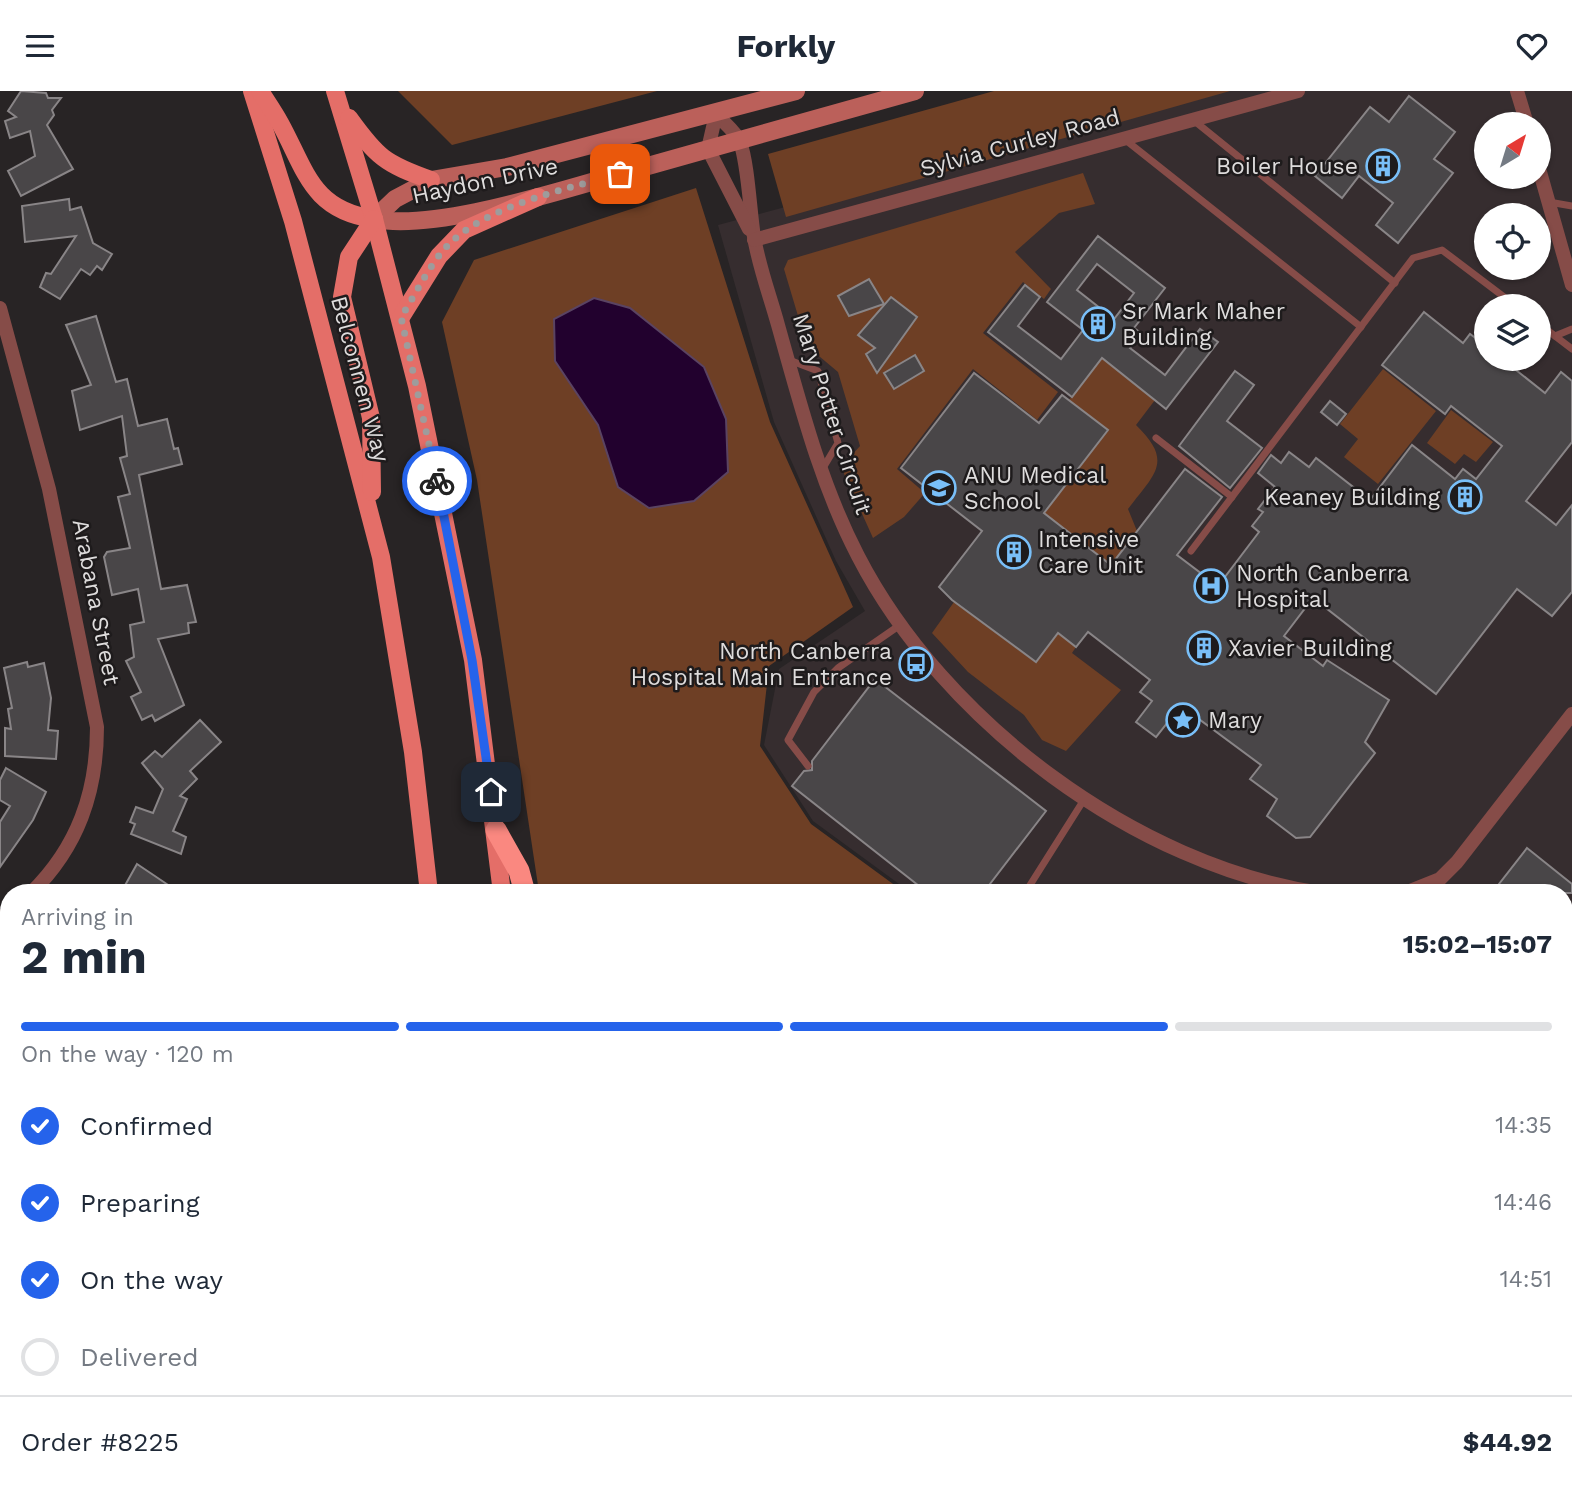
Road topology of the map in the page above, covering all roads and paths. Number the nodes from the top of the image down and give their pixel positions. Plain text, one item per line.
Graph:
1 (252, 91) edge
2 (260, 91) edge
3 (796, 91) edge
4 (915, 91) edge
5 (1298, 91) edge
6 (1517, 91) edge
7 (338, 99) edge
8 (1523, 112) edge
9 (716, 114) junction
10 (1191, 119) junction
11 (1123, 138) junction
12 (740, 141) junction
13 (708, 149) junction
14 (430, 180) junction
15 (1544, 189) edge
16 (538, 197) junction
17 (1548, 202) junction
18 (1572, 206) edge
19 (374, 219) junction
20 (754, 240) junction
21 (1395, 283) junction
22 (1572, 285) edge
23 (1500, 294) edge
24 (0, 308) edge
25 (401, 317) junction
26 (1361, 327) junction
27 (1572, 329) edge
28 (1551, 333) edge
29 (1555, 336) junction
30 (1572, 349) edge
31 (788, 360) junction
32 (1156, 438) dead end
33 (821, 471) junction
34 (1232, 497) junction
35 (372, 520) junction
36 (1191, 551) dead end
37 (901, 624) junction
38 (1572, 714) edge
39 (808, 766) dead end
40 (1085, 798) junction
41 (496, 830) junction
42 (39, 884) edge
43 (428, 884) edge
44 (501, 884) edge
45 (522, 884) edge
46 (1031, 884) edge
47 (1277, 884) edge
48 (1428, 884) edge

1 - 35 main road, Belconnen Way
2 - 19 main road
3 - 9 main road, Haydon Drive
4 - 12 main road, Haydon Drive
5 - 10 street, Sylvia Curley Road
6 - 8 street
7 - 14 main road
7 - 19 main road
9 - 12 street
9 - 13 street
9 - 14 main road, Haydon Drive
10 - 11 street, Sylvia Curley Road
10 - 21 lane
11 - 20 street, Sylvia Curley Road
11 - 26 lane
12 - 13 main road, Haydon Drive
12 - 20 street, Mary Potter Circuit
13 - 16 main road, Haydon Drive
13 - 20 street, Mary Potter Circuit
14 - 19 main road, Haydon Drive
15 - 17 street
16 - 19 main road, Haydon Drive
16 - 25 main road
17 - 18 lane
17 - 22 street
19 - 25 main road
19 - 35 main road
20 - 31 street, Mary Potter Circuit
21 - 23 lane
21 - 26 lane
24 - 42 street, Arabana Street
25 - 41 main road
26 - 34 lane
27 - 29 lane
28 - 29 lane
29 - 30 lane
31 - 33 street, Mary Potter Circuit
31 - 33 lane
32 - 34 lane
33 - 37 street, Mary Potter Circuit
34 - 36 lane
35 - 43 main road, Belconnen Way
37 - 39 lane
37 - 40 street, Mary Potter Circuit
38 - 48 street
40 - 46 lane
40 - 47 street, Mary Potter Circuit
41 - 44 main road
41 - 45 highway

